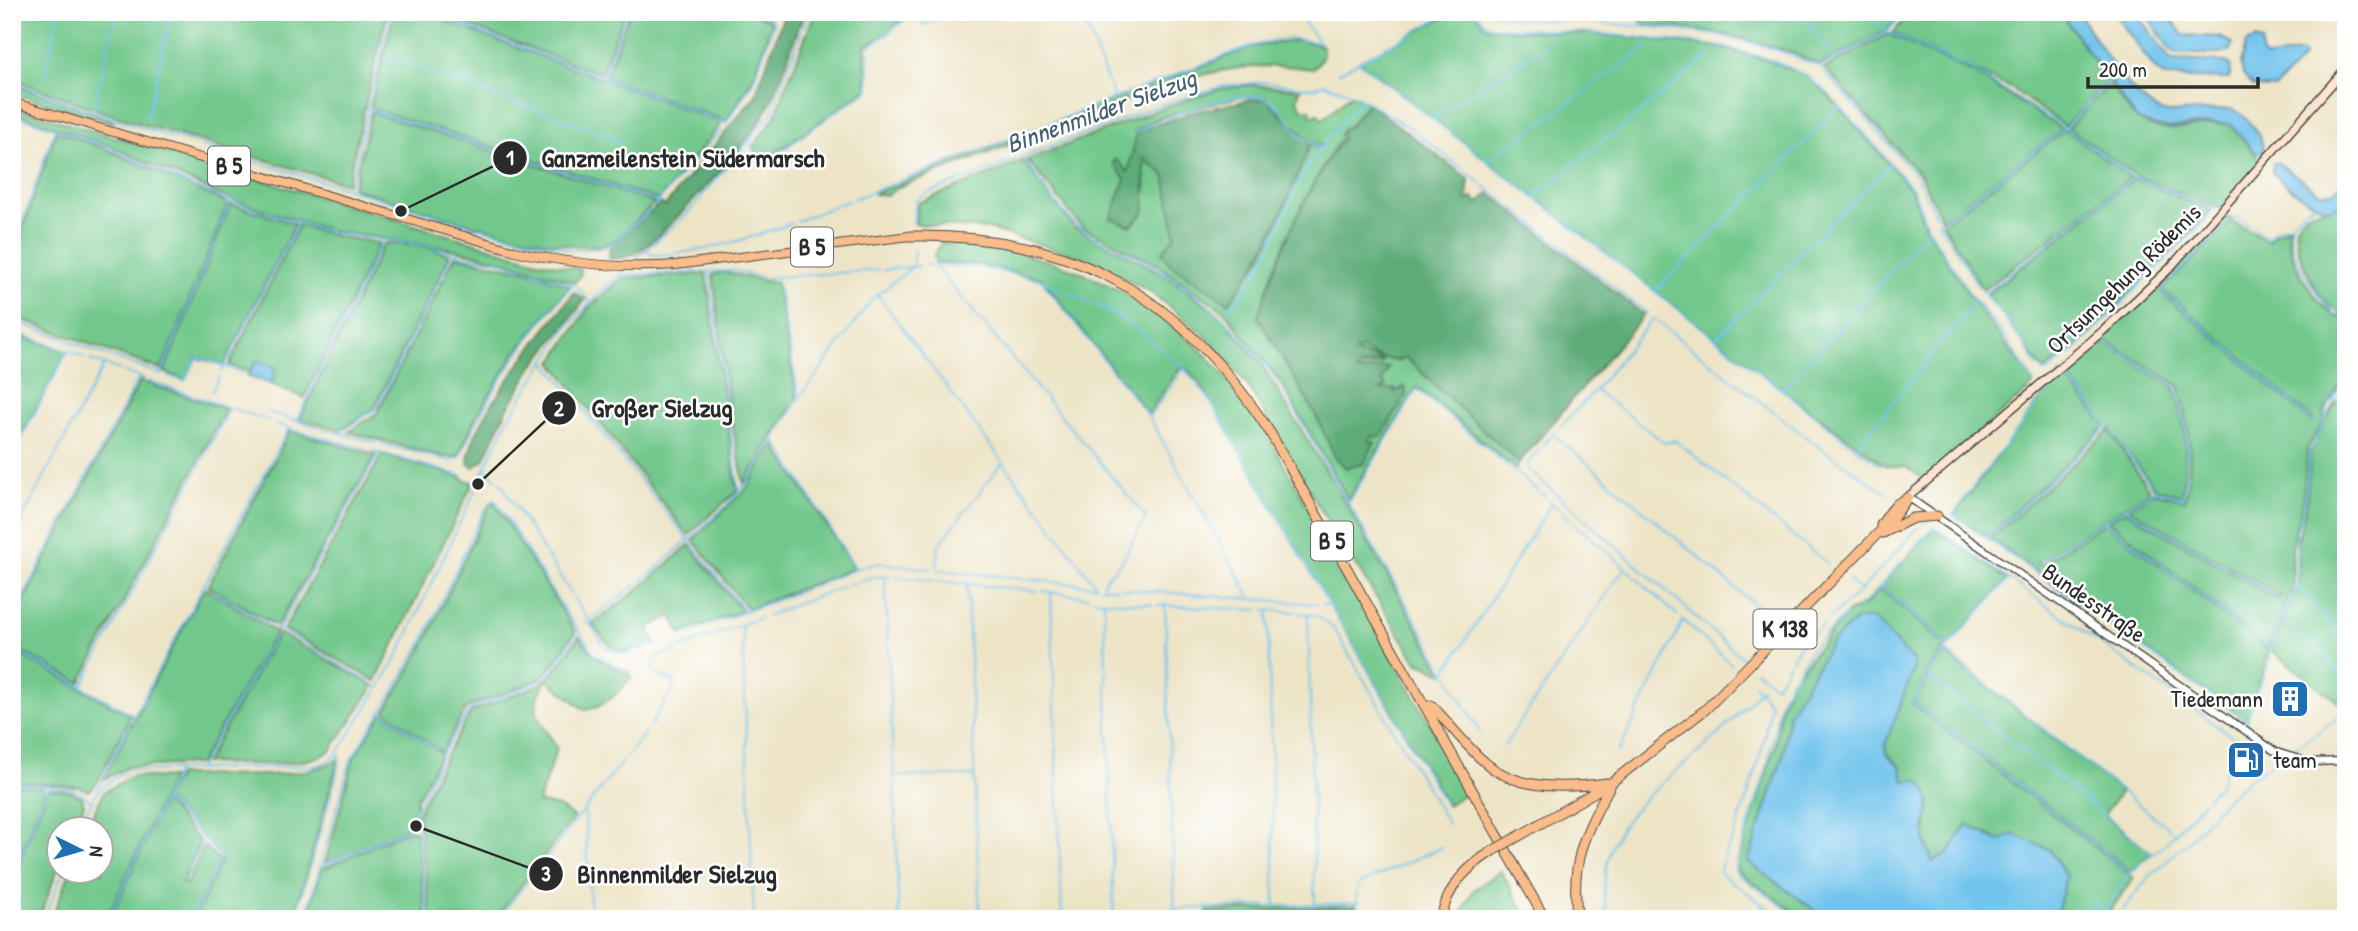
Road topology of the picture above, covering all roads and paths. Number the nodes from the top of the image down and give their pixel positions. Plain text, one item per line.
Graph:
1 (2346, 68) edge
2 (12, 102) edge
3 (910, 236) joint
4 (1908, 497) junction
5 (1937, 516) junction
6 (1862, 548) junction
7 (1422, 697) junction
8 (2346, 761) edge
9 (1612, 782) junction
10 (1441, 919) edge
11 (1545, 919) edge
12 (1578, 919) edge

1 - 4 main road, Ortsumgehung Rödemis / K 138
2 - 3 main road, B 5
3 - 7 highway, B 5
4 - 5 street, Bundesstraße
4 - 6 highway, K 138
5 - 6 highway
5 - 8 street, Bundesstraße
6 - 9 highway, K 138
7 - 9 highway
7 - 11 highway, B 5
9 - 10 highway, bridge
9 - 12 highway

